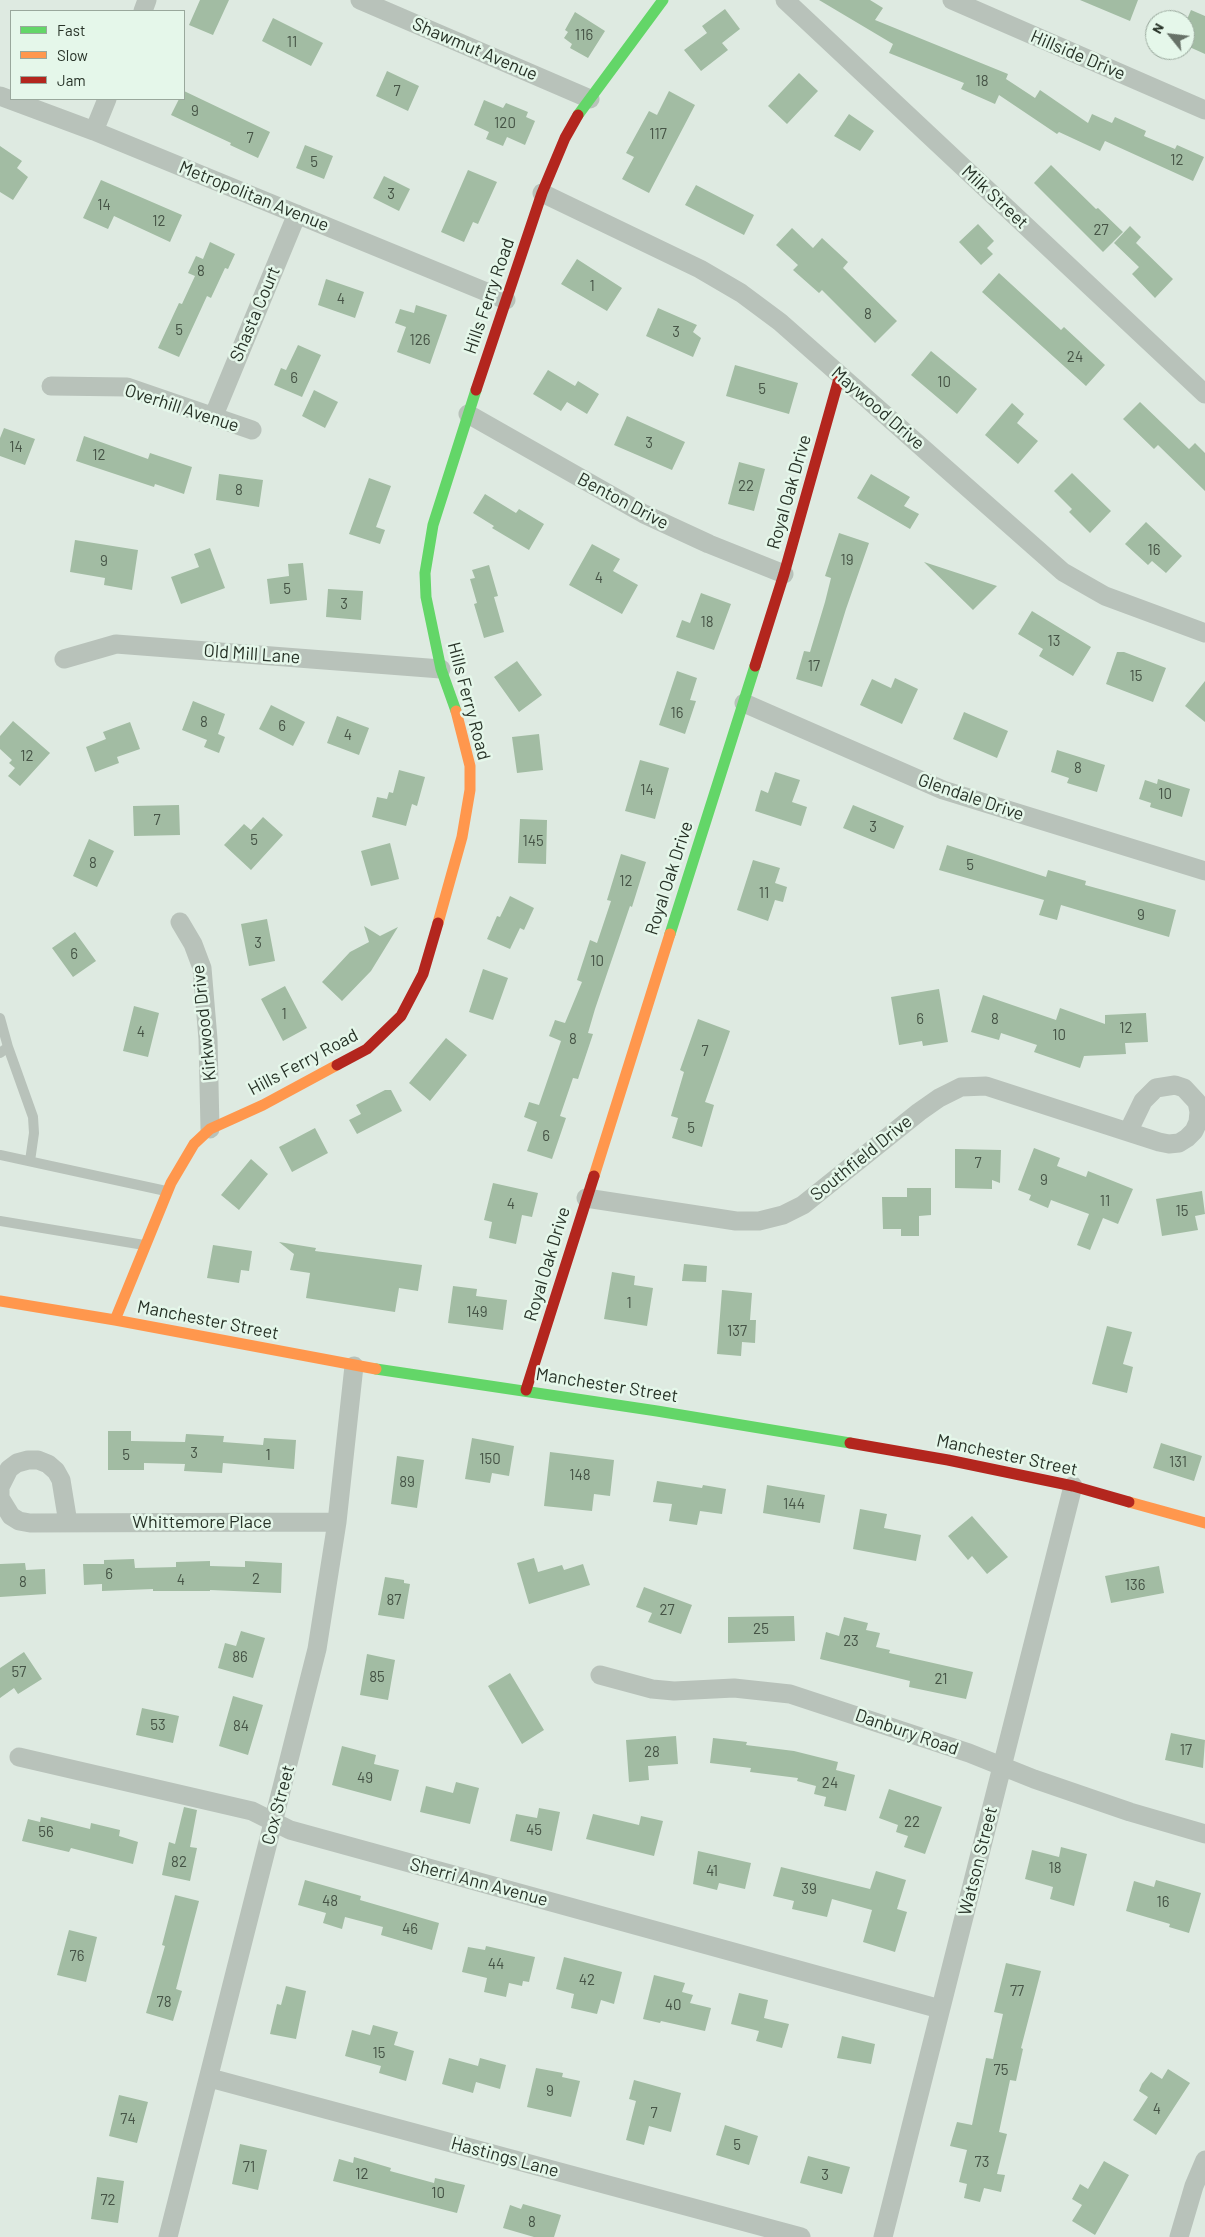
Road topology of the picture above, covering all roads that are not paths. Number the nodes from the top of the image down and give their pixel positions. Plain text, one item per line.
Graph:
1 (360, 0) edge
2 (663, 0) edge
3 (785, 0) edge
4 (952, 0) edge
5 (590, 99) junction
6 (11, 100) edge
7 (107, 100) edge
8 (1205, 110) edge
9 (94, 131) junction
10 (542, 193) junction
11 (297, 214) junction
12 (506, 300) junction
13 (840, 375) junction
14 (51, 386) dead end
15 (1205, 394) edge
16 (468, 414) junction
17 (214, 415) junction
18 (252, 430) dead end
19 (784, 574) junction
20 (1205, 632) edge
21 (64, 659) dead end
22 (441, 669) junction
23 (744, 703) junction
24 (1205, 870) edge
25 (180, 922) dead end
26 (0, 1018) edge
27 (4, 1050) edge
28 (210, 1128) junction
29 (1128, 1132) dead end
30 (0, 1155) edge
31 (30, 1161) junction
32 (167, 1191) junction
33 (586, 1198) junction
34 (0, 1222) edge
35 (145, 1245) junction
36 (0, 1301) edge
37 (116, 1320) junction
38 (354, 1366) junction
39 (526, 1390) junction
40 (1073, 1486) junction
41 (0, 1489) edge
42 (337, 1522) junction
43 (68, 1523) junction
44 (1205, 1523) edge
45 (600, 1674) dead end
46 (19, 1757) dead end
47 (1002, 1766) junction
48 (273, 1822) junction
49 (1205, 1834) edge
50 (940, 2009) junction
51 (210, 2078) junction
52 (1205, 2160) edge
53 (168, 2237) edge
54 (801, 2237) edge
55 (882, 2237) edge
56 (1179, 2237) edge

1 - 5 street, Shawmut Avenue
2 - 5 street, Hills Ferry Road
3 - 15 street, Milk Street
4 - 8 street, Hillside Drive
5 - 10 street, Hills Ferry Road
6 - 9 street, Metropolitan Avenue
7 - 9 street
9 - 11 street, Metropolitan Avenue
10 - 12 street, Hills Ferry Road
10 - 13 street, Maywood Drive
11 - 12 street, Metropolitan Avenue
11 - 17 street, Shasta Court
12 - 16 street, Hills Ferry Road
13 - 19 street, Royal Oak Drive
13 - 20 street, Maywood Drive
14 - 17 street, Overhill Avenue
16 - 19 street, Benton Drive
16 - 22 street, Hills Ferry Road
17 - 18 street, Overhill Avenue
19 - 23 street, Royal Oak Drive
21 - 22 street, Old Mill Lane
22 - 28 street, Hills Ferry Road
23 - 24 street, Glendale Drive
23 - 33 street, Royal Oak Drive
25 - 28 street, Kirkwood Drive
26 - 27 lane
27 - 31 lane
28 - 32 street, Hills Ferry Road
29 - 33 street, Southfield Drive
30 - 31 lane
31 - 32 lane
32 - 35 street, Hills Ferry Road
33 - 39 street, Royal Oak Drive
34 - 35 lane
35 - 37 street, Hills Ferry Road
36 - 37 street, Manchester Street
37 - 38 street, Manchester Street
38 - 39 street, Manchester Street
38 - 42 street, Cox Street
39 - 40 street, Manchester Street
40 - 44 street, Manchester Street
40 - 47 street, Watson Street
41 - 43 street, Whittemore Place
41 - 43 street, Whittemore Place
42 - 43 street, Whittemore Place
42 - 48 street, Cox Street
45 - 47 street, Danbury Road
46 - 48 street, Sherri Ann Avenue
47 - 49 street, Danbury Road
47 - 50 street, Watson Street
48 - 50 street, Sherri Ann Avenue
48 - 51 street, Cox Street
50 - 55 street, Watson Street
51 - 53 street, Cox Street
51 - 54 street, Hastings Lane
52 - 56 street

